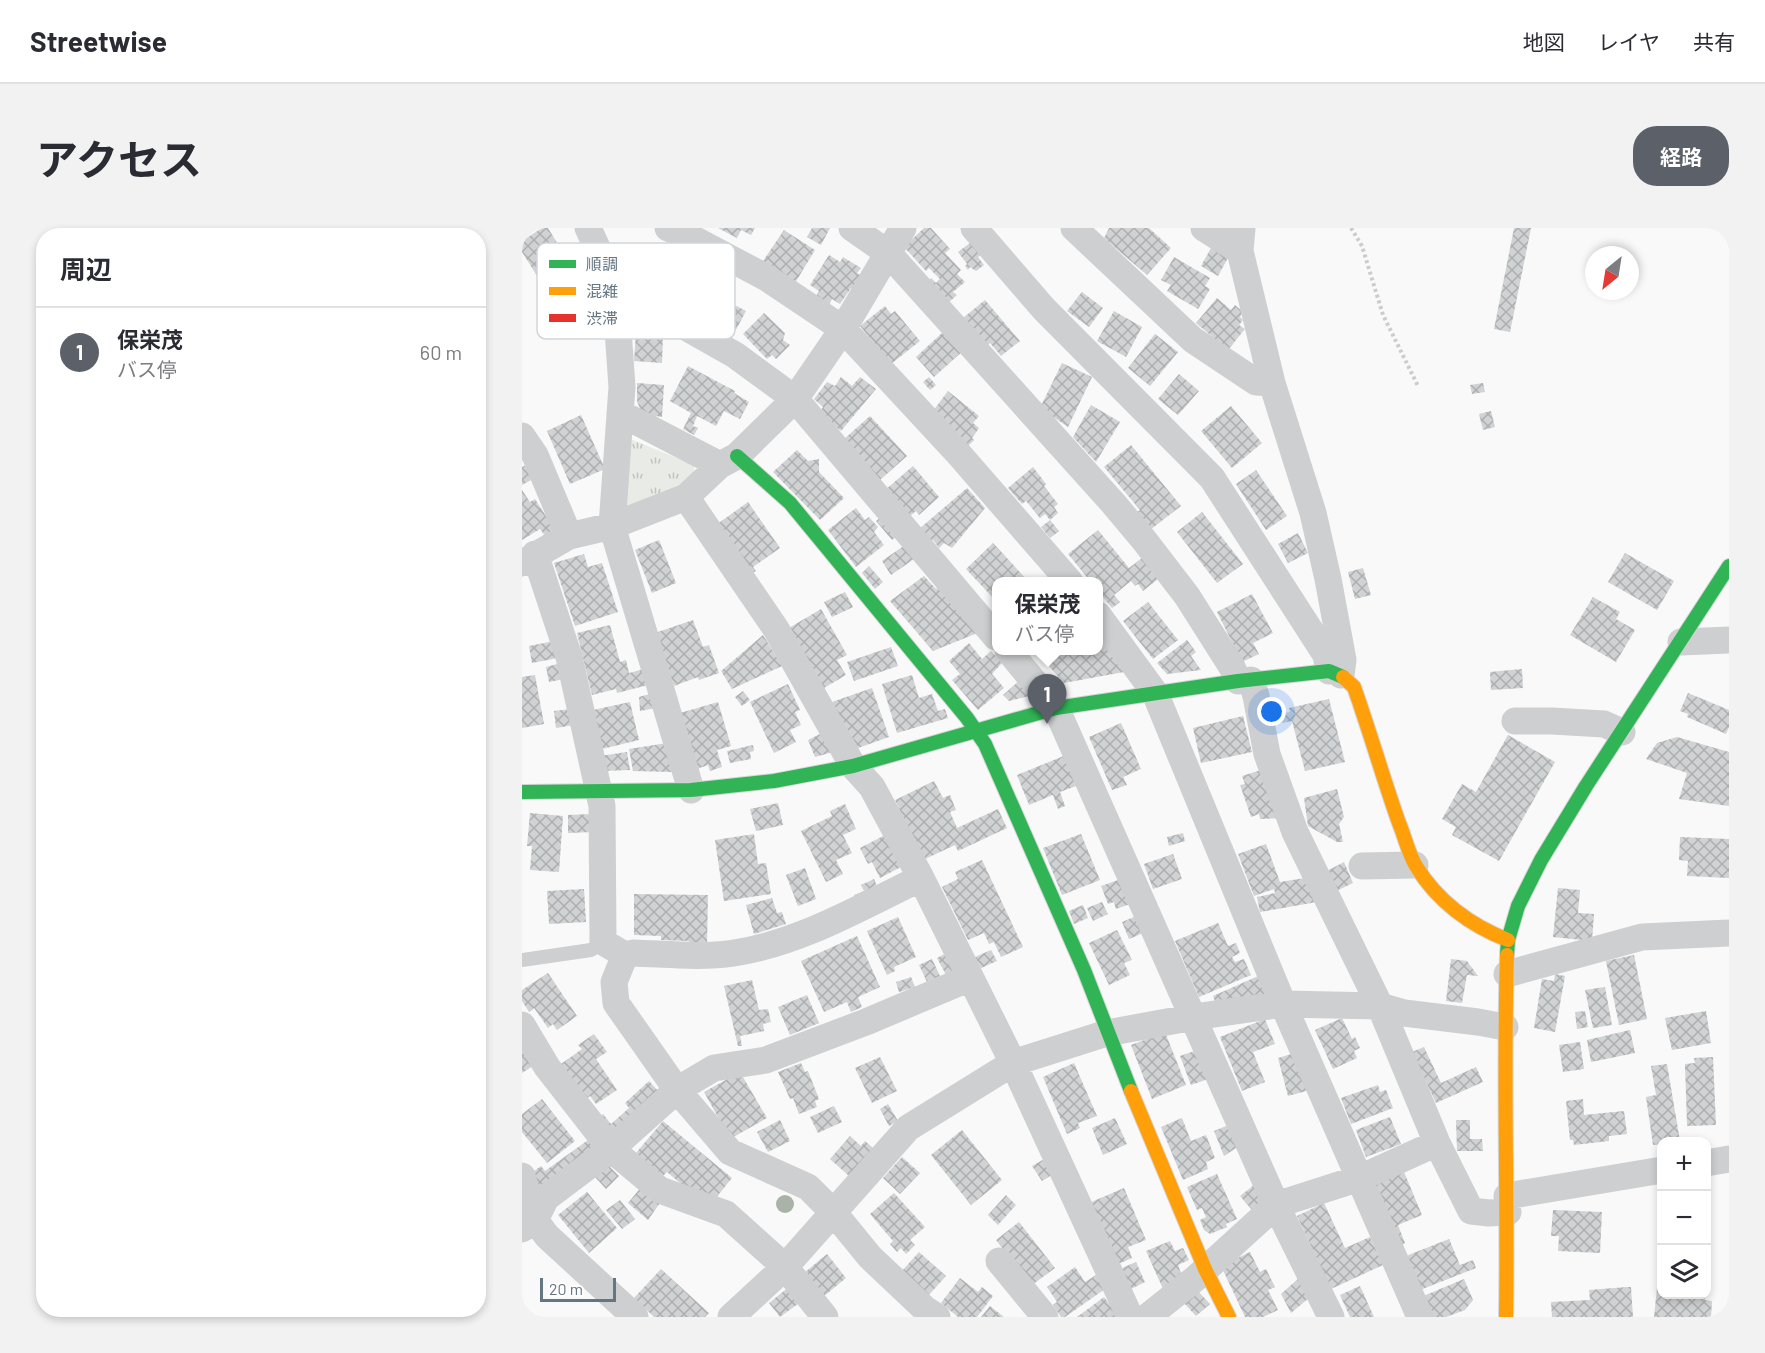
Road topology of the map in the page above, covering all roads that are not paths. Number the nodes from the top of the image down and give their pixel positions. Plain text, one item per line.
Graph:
1 (588, 228) edge
2 (668, 228) edge
3 (852, 228) edge
4 (903, 228) edge
5 (974, 228) edge
6 (1074, 228) edge
7 (1204, 228) edge
8 (1241, 239) edge
9 (595, 243) edge
10 (701, 243) edge
11 (888, 253) junction
12 (735, 261) edge
13 (843, 329) junction
14 (619, 339) edge
15 (707, 339) edge
16 (1272, 382) junction
17 (795, 399) junction
18 (620, 413) junction
19 (522, 436) edge
20 (728, 461) junction
21 (686, 497) junction
22 (612, 526) junction
23 (569, 536) junction
24 (529, 558) edge
25 (1729, 566) edge
26 (1066, 577) edge
27 (1103, 622) edge
28 (992, 632) edge
29 (1729, 640) edge
30 (1681, 642) junction
31 (1011, 655) edge
32 (1335, 673) junction
33 (1244, 680) junction
34 (1155, 693) junction
35 (1056, 708) junction
36 (1515, 721) dead end
37 (977, 730) junction
38 (1622, 732) junction
39 (853, 766) junction
40 (691, 790) junction
41 (522, 792) edge
42 (598, 792) junction
43 (1416, 865) junction
44 (1362, 866) dead end
45 (921, 878) junction
46 (1729, 933) edge
47 (1508, 940) junction
48 (614, 948) junction
49 (522, 960) edge
50 (1507, 974) junction
51 (970, 978) junction
52 (1283, 1004) junction
53 (1380, 1006) junction
54 (1194, 1017) junction
55 (522, 1025) edge
56 (1505, 1028) junction
57 (1107, 1033) junction
58 (1013, 1063) junction
59 (677, 1090) junction
60 (1437, 1143) junction
61 (611, 1149) junction
62 (1729, 1159) edge
63 (1711, 1162) edge
64 (1657, 1171) edge
65 (522, 1176) edge
66 (1360, 1178) junction
67 (1508, 1204) junction
68 (1276, 1205) junction
69 (834, 1213) junction
70 (528, 1224) edge
71 (999, 1262) dead end
72 (785, 1267) junction
73 (1205, 1269) junction
74 (635, 1317) edge
75 (731, 1317) edge
76 (825, 1317) edge
77 (937, 1317) edge
78 (1045, 1317) edge
79 (1130, 1317) edge
80 (1148, 1317) edge
81 (1229, 1317) edge
82 (1331, 1317) edge
83 (1420, 1317) edge
84 (1506, 1317) edge

1 - 9 street
2 - 10 street
3 - 11 street
4 - 11 street
5 - 32 street
6 - 16 street
7 - 8 street
8 - 16 street
11 - 13 street
11 - 33 street
12 - 13 street
13 - 17 street
13 - 26 street
14 - 18 street
15 - 17 street
16 - 32 street
17 - 20 street
17 - 28 street
18 - 20 street
18 - 22 street
19 - 23 street
20 - 21 street
20 - 37 street
21 - 22 street
21 - 39 street
22 - 23 street
22 - 40 street
23 - 24 street
24 - 42 street
25 - 30 street
27 - 34 street
29 - 30 street
30 - 38 street
31 - 35 street
32 - 33 street
32 - 43 street
33 - 34 street
33 - 53 street
34 - 35 street
34 - 52 street
35 - 37 street
35 - 54 street
36 - 38 street
37 - 39 street
37 - 57 street
38 - 47 street
39 - 40 street
39 - 45 street
40 - 42 street
41 - 42 street
42 - 48 street
43 - 44 street
43 - 47 street
45 - 48 street
45 - 51 street
46 - 50 street
47 - 50 street
48 - 49 lane
48 - 59 street
50 - 56 street
51 - 58 street
51 - 59 street
52 - 53 street
52 - 54 street
52 - 66 street
53 - 56 street
53 - 60 street
54 - 57 street
54 - 68 street
55 - 61 street
56 - 67 street
57 - 58 street
57 - 73 street
58 - 69 street
58 - 79 street
59 - 61 street
59 - 69 street
60 - 66 street
60 - 67 street
61 - 70 street
61 - 72 street
62 - 63 street
64 - 67 street
65 - 70 street
66 - 68 street
66 - 83 street
67 - 84 street
68 - 73 street
68 - 82 street
69 - 72 street
69 - 77 street
70 - 74 street
71 - 78 street
72 - 75 street
72 - 76 street
73 - 80 street
73 - 81 street

